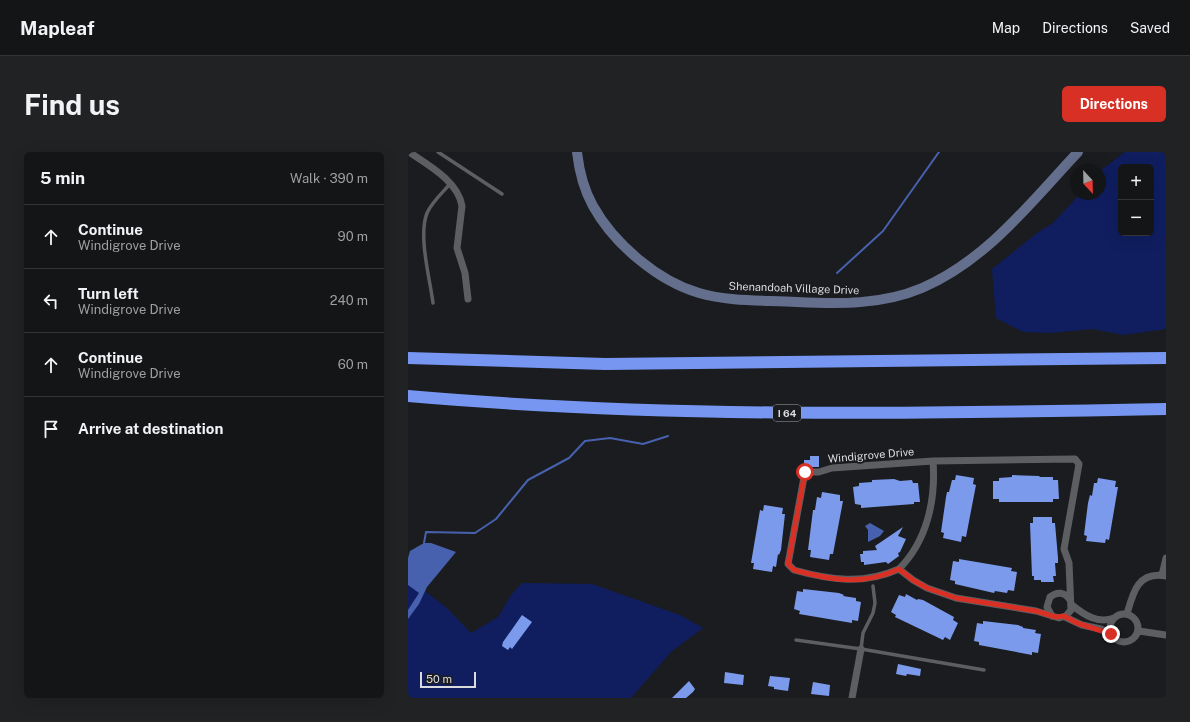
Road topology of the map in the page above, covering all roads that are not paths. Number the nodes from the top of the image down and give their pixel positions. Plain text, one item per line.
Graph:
1 (409, 152) edge
2 (438, 152) edge
3 (577, 152) edge
4 (1078, 152) edge
5 (450, 184) junction
6 (502, 194) dead end
7 (468, 299) dead end
8 (433, 303) dead end
9 (408, 358) edge
10 (1166, 358) edge
11 (408, 396) edge
12 (1166, 409) edge
13 (933, 461) junction
14 (1166, 558) edge
15 (899, 569) junction
16 (1164, 576) edge
17 (1068, 584) junction
18 (873, 586) dead end
19 (1059, 593) junction
20 (1071, 602) junction
21 (1047, 603) junction
22 (1036, 611) junction
23 (1127, 614) junction
24 (1052, 616) junction
25 (1064, 616) junction
26 (1114, 618) junction
27 (1138, 630) junction
28 (1111, 634) junction
29 (1166, 636) edge
30 (796, 640) dead end
31 (861, 649) junction
32 (984, 670) dead end
33 (852, 698) edge

1 - 5 street
2 - 6 lane
3 - 4 street, Shenandoah Village Drive
5 - 7 street
5 - 8 lane
9 - 10 highway
11 - 12 highway, I 64
13 - 15 street
13 - 15 street, Windigrove Drive
13 - 17 street, Windigrove Drive
14 - 16 street
15 - 22 street
16 - 23 street
17 - 19 street
17 - 20 street, Windigrove Drive
18 - 31 lane
19 - 20 street
19 - 21 street
20 - 25 street
20 - 26 street
21 - 22 street
21 - 24 street
22 - 24 street
23 - 26 street
23 - 27 street
24 - 25 street
25 - 28 street
26 - 28 street
27 - 28 street
27 - 29 street
30 - 31 lane
31 - 32 lane
31 - 33 street

